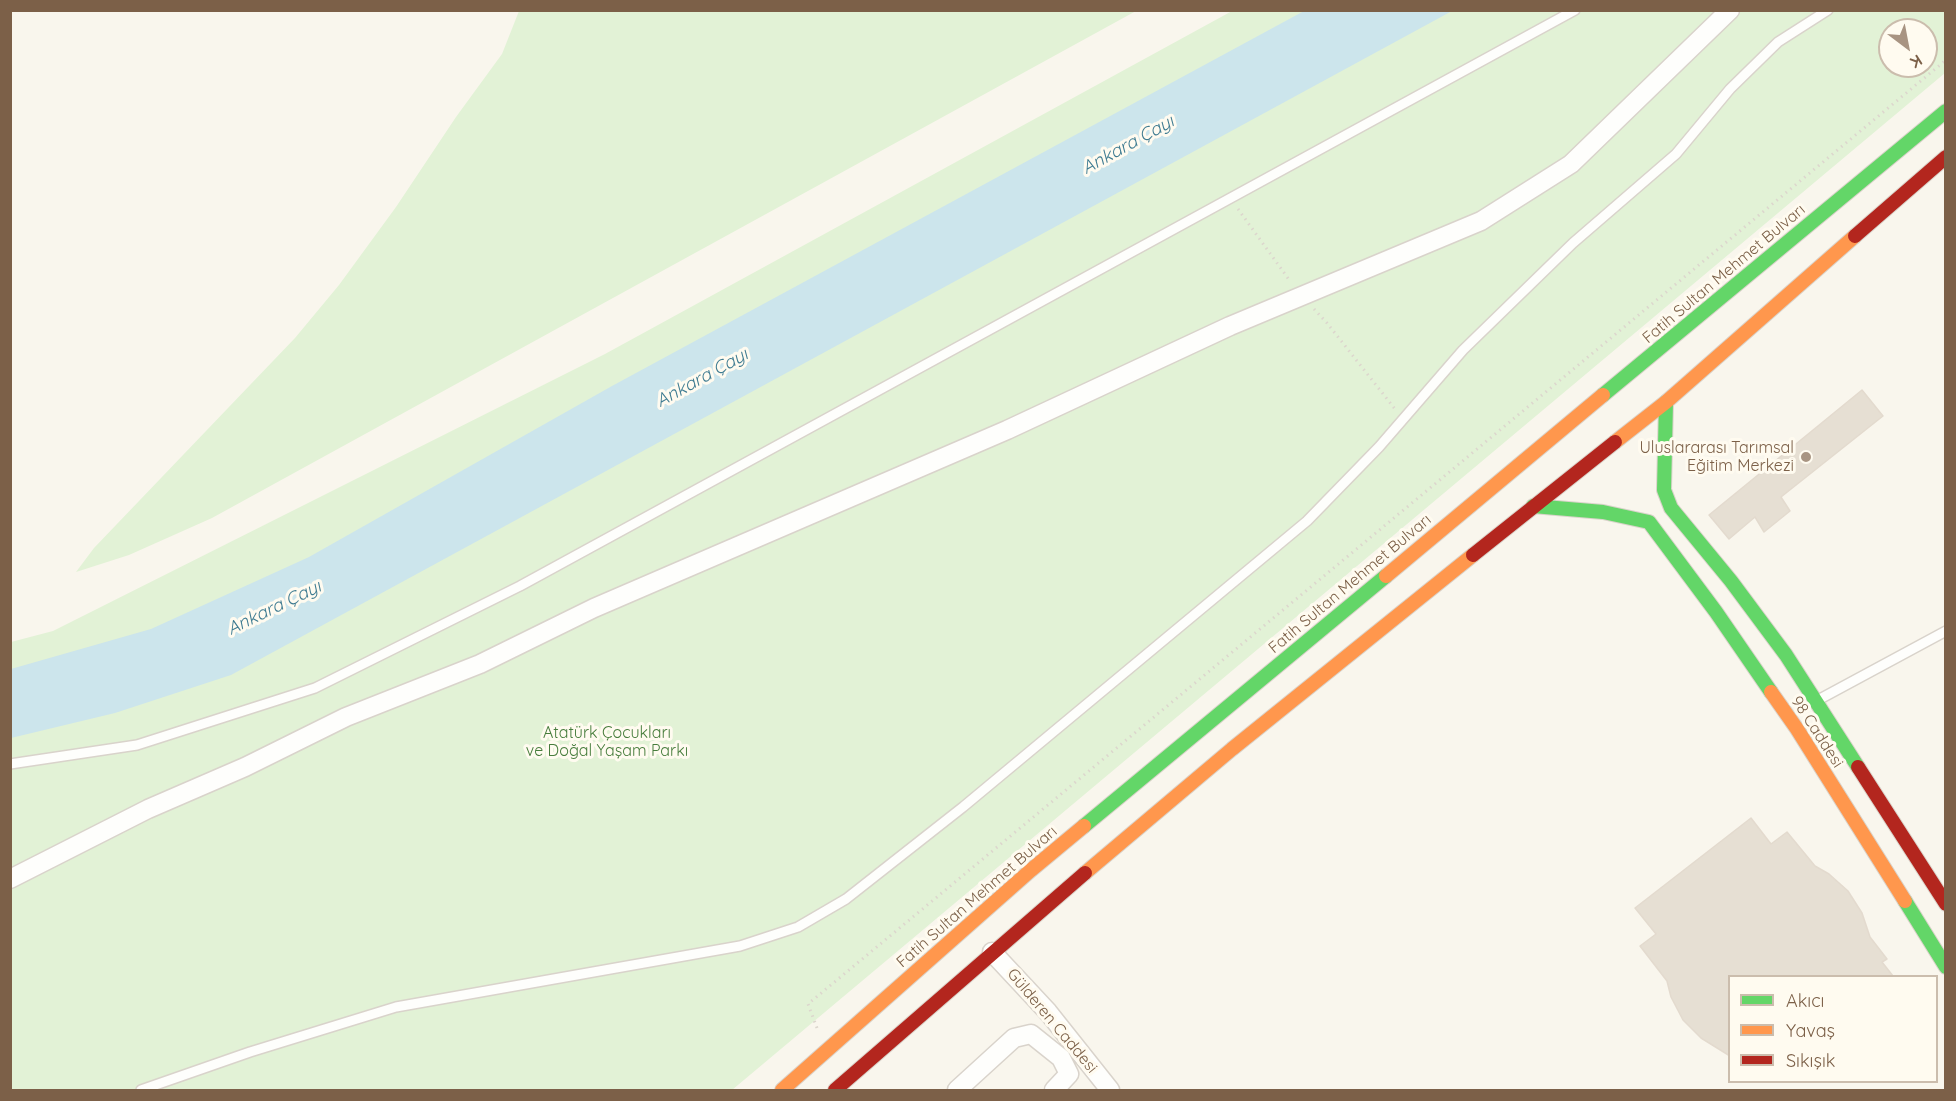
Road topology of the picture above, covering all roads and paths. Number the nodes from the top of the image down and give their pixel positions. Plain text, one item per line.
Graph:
1 (1575, 10) edge
2 (1730, 10) edge
3 (1828, 10) edge
4 (1946, 60) edge
5 (1946, 111) edge
6 (1946, 157) edge
7 (1666, 402) junction
8 (1533, 506) junction
9 (1671, 508) junction
10 (1649, 522) junction
11 (1946, 631) edge
12 (1816, 701) junction
13 (10, 764) edge
14 (10, 879) edge
15 (1944, 897) edge
16 (992, 952) junction
17 (1946, 967) edge
18 (808, 1004) dead end
19 (141, 1090) edge
20 (782, 1090) edge
21 (835, 1090) edge
22 (957, 1090) edge
23 (1054, 1090) edge
24 (1110, 1090) edge

1 - 13 lane
2 - 14 street
3 - 19 lane
4 - 18 path
5 - 20 main road, Fatih Sultan Mehmet Bulvarı
6 - 7 main road
7 - 8 main road
7 - 9 main road, 98 Caddesi
8 - 10 main road
8 - 16 main road
9 - 10 main road
9 - 12 main road, 98 Caddesi
10 - 17 main road, 98 Caddesi
11 - 12 lane
12 - 15 main road, 98 Caddesi
16 - 21 main road
16 - 24 street, Gülderen Caddesi
22 - 23 street

